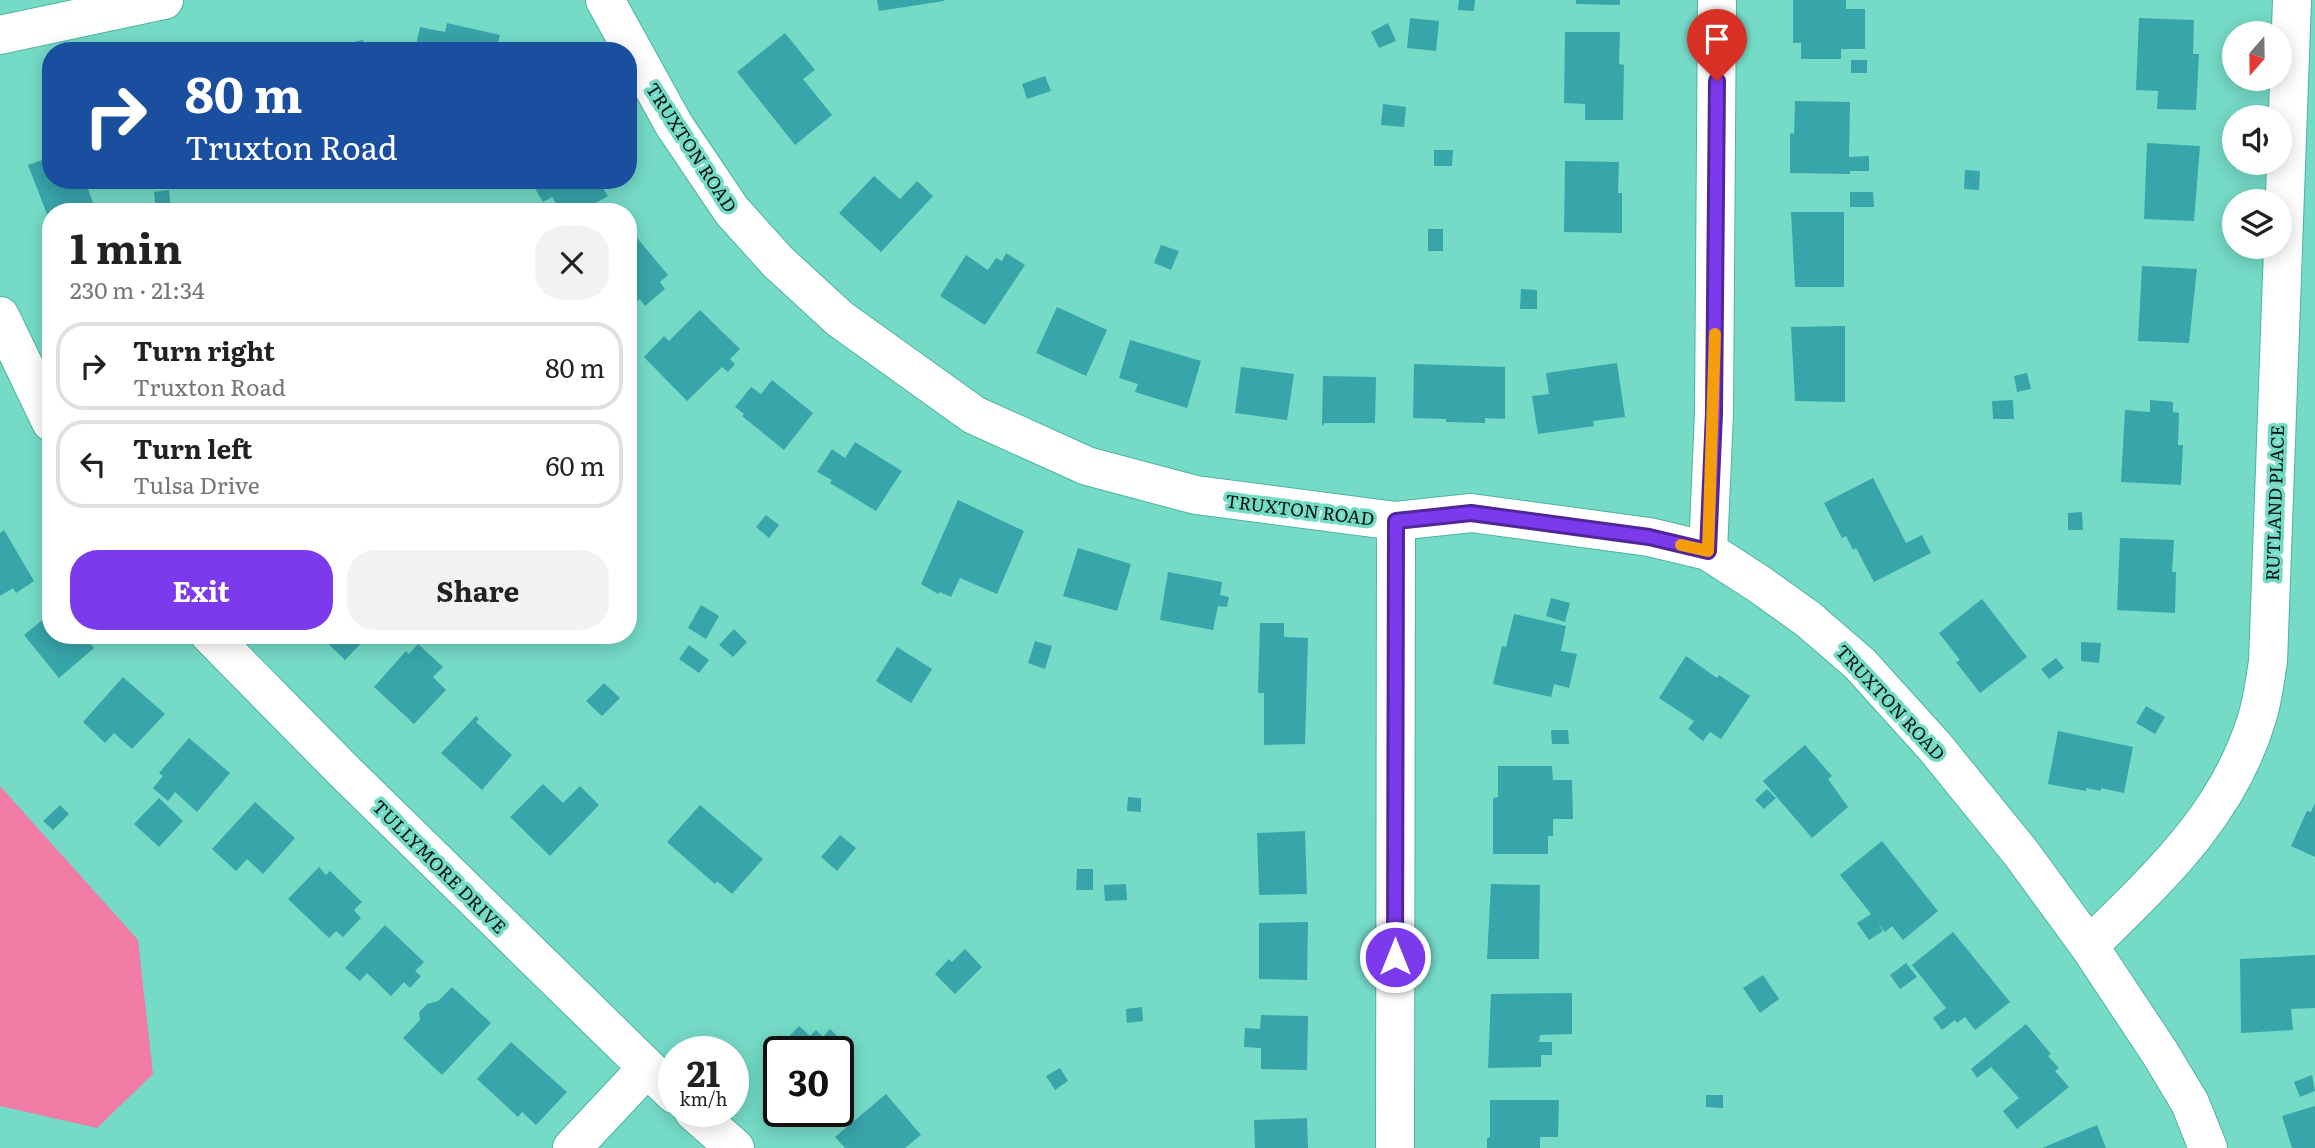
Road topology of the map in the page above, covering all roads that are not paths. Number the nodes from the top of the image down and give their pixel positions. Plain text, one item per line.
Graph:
1 (164, 0) edge
2 (605, 0) edge
3 (1717, 0) edge
4 (2292, 0) edge
5 (0, 35) edge
6 (628, 42) edge
7 (637, 58) edge
8 (0, 316) edge
9 (42, 403) edge
10 (1396, 521) junction
11 (1708, 551) junction
12 (219, 644) edge
13 (2089, 946) junction
14 (658, 1080) edge
15 (658, 1084) edge
16 (711, 1127) edge
17 (572, 1148) edge
18 (735, 1148) edge
19 (1395, 1148) edge
20 (2208, 1148) edge

1 - 5 street
2 - 6 street, TRUXTON ROAD
3 - 11 street
4 - 13 street, RUTLAND PLACE
7 - 10 street, TRUXTON ROAD
8 - 9 street
10 - 11 street, TRUXTON ROAD
10 - 19 street
11 - 13 street, TRUXTON ROAD
12 - 14 street, TULLYMORE DRIVE
13 - 20 street, TRUXTON ROAD
15 - 17 street
16 - 18 street

